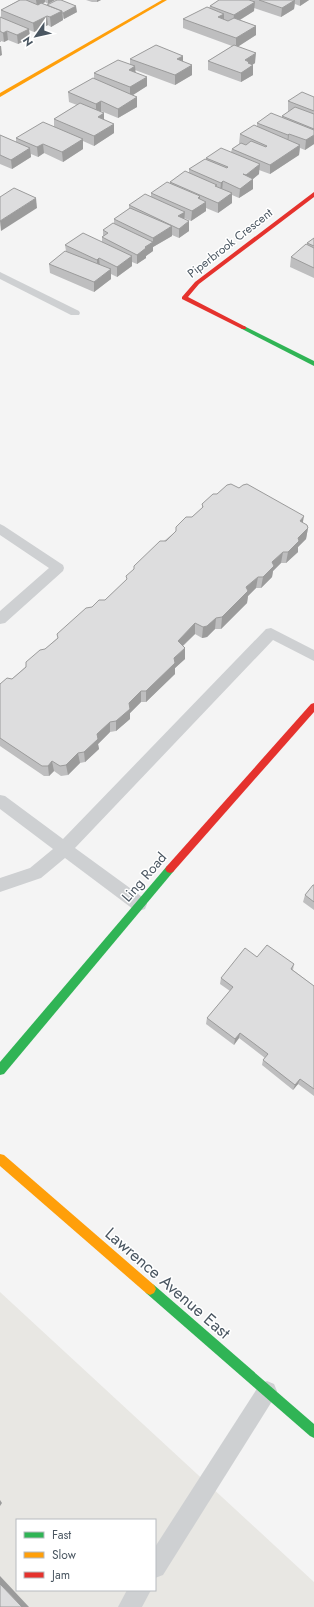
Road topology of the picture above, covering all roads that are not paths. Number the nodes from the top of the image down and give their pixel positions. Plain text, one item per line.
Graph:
1 (165, 0) edge
2 (0, 95) edge
3 (314, 194) edge
4 (0, 275) edge
5 (75, 313) dead end
6 (314, 364) edge
7 (0, 529) edge
8 (0, 619) edge
9 (314, 656) edge
10 (314, 706) edge
11 (0, 802) edge
12 (64, 849) junction
13 (0, 885) edge
14 (139, 904) junction
15 (0, 1070) edge
16 (0, 1159) edge
17 (267, 1391) junction
18 (314, 1432) edge
19 (156, 1565) edge
20 (139, 1591) edge
21 (129, 1607) edge

1 - 2 street
3 - 6 street, Piperbrook Crescent
4 - 5 lane
7 - 8 lane
9 - 12 lane
10 - 14 street, Ling Road
11 - 12 lane
12 - 13 lane
12 - 14 lane
14 - 15 street, Ling Road
16 - 17 street, Lawrence Avenue East
17 - 18 street, Lawrence Avenue East
17 - 19 lane
20 - 21 lane

